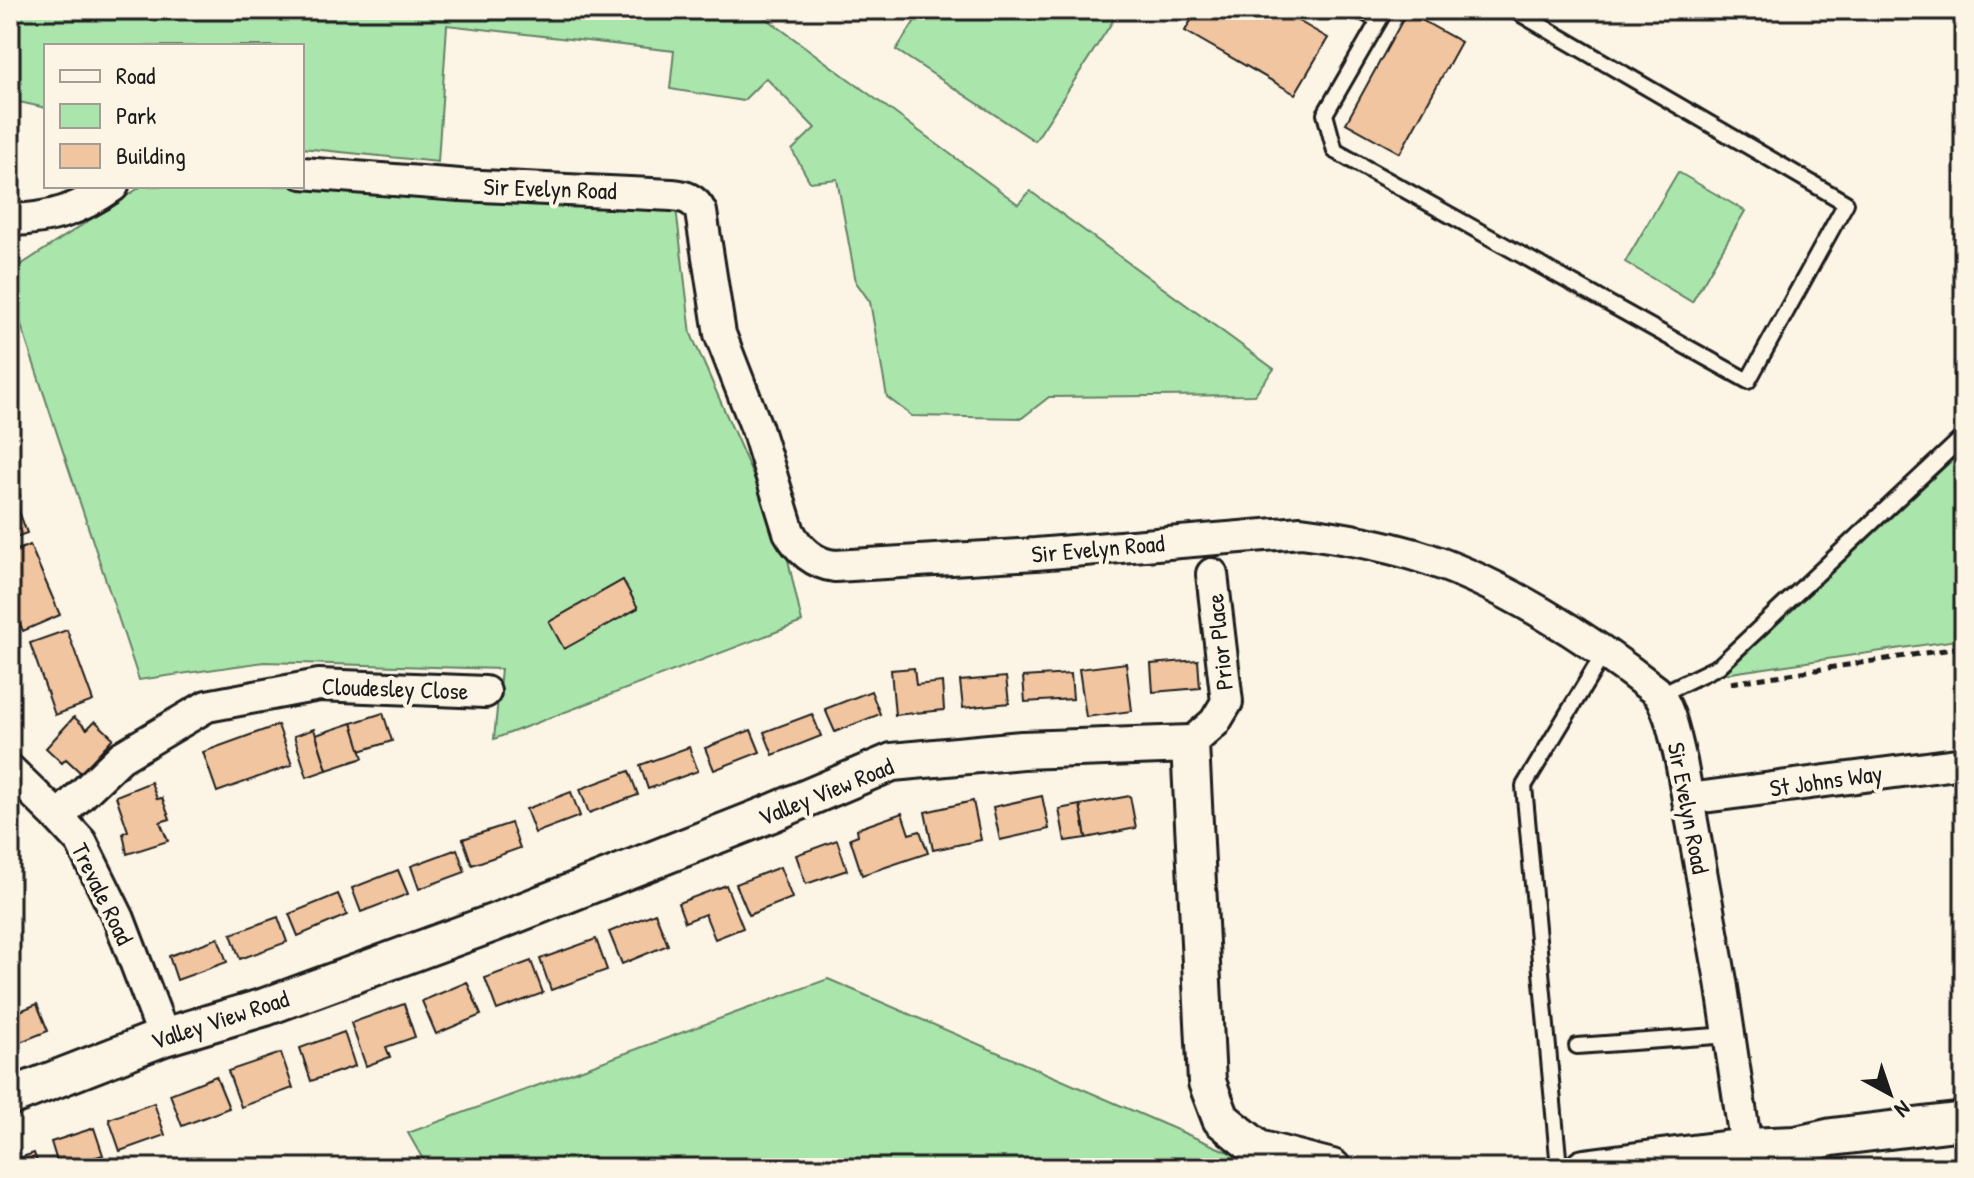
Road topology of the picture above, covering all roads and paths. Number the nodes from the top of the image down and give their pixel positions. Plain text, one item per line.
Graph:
1 (1359, 10) edge
2 (1514, 10) edge
3 (1382, 15) edge
4 (304, 173) edge
5 (110, 188) edge
6 (10, 220) edge
7 (1964, 436) edge
8 (1212, 574) dead end
9 (1964, 647) edge
10 (1604, 653) junction
11 (1720, 685) dead end
12 (485, 692) dead end
13 (1659, 695) junction
14 (1190, 744) junction
15 (1964, 763) edge
16 (10, 770) edge
17 (1688, 799) junction
18 (58, 817) junction
19 (1730, 1035) junction
20 (164, 1037) junction
21 (1577, 1046) dead end
22 (10, 1097) edge
23 (1964, 1121) edge
24 (1746, 1147) junction
25 (1799, 1156) edge
26 (1332, 1168) edge
27 (1559, 1168) edge
28 (1584, 1168) edge

1 - 3 lane
2 - 3 lane
4 - 10 street, Sir Evelyn Road
5 - 6 street
7 - 13 lane
8 - 14 street, Prior Place
9 - 11 path
10 - 13 street, Sir Evelyn Road
10 - 27 lane
12 - 18 street, Cloudesley Close
13 - 17 street, Sir Evelyn Road
14 - 20 street, Valley View Road
14 - 26 street
15 - 17 street, St Johns Way
16 - 18 street, Trevale Road
17 - 19 street, Sir Evelyn Road
18 - 20 street, Trevale Road
19 - 21 lane
19 - 24 street, Sir Evelyn Road
20 - 22 street, Valley View Road
23 - 25 street
24 - 25 street
24 - 28 street

